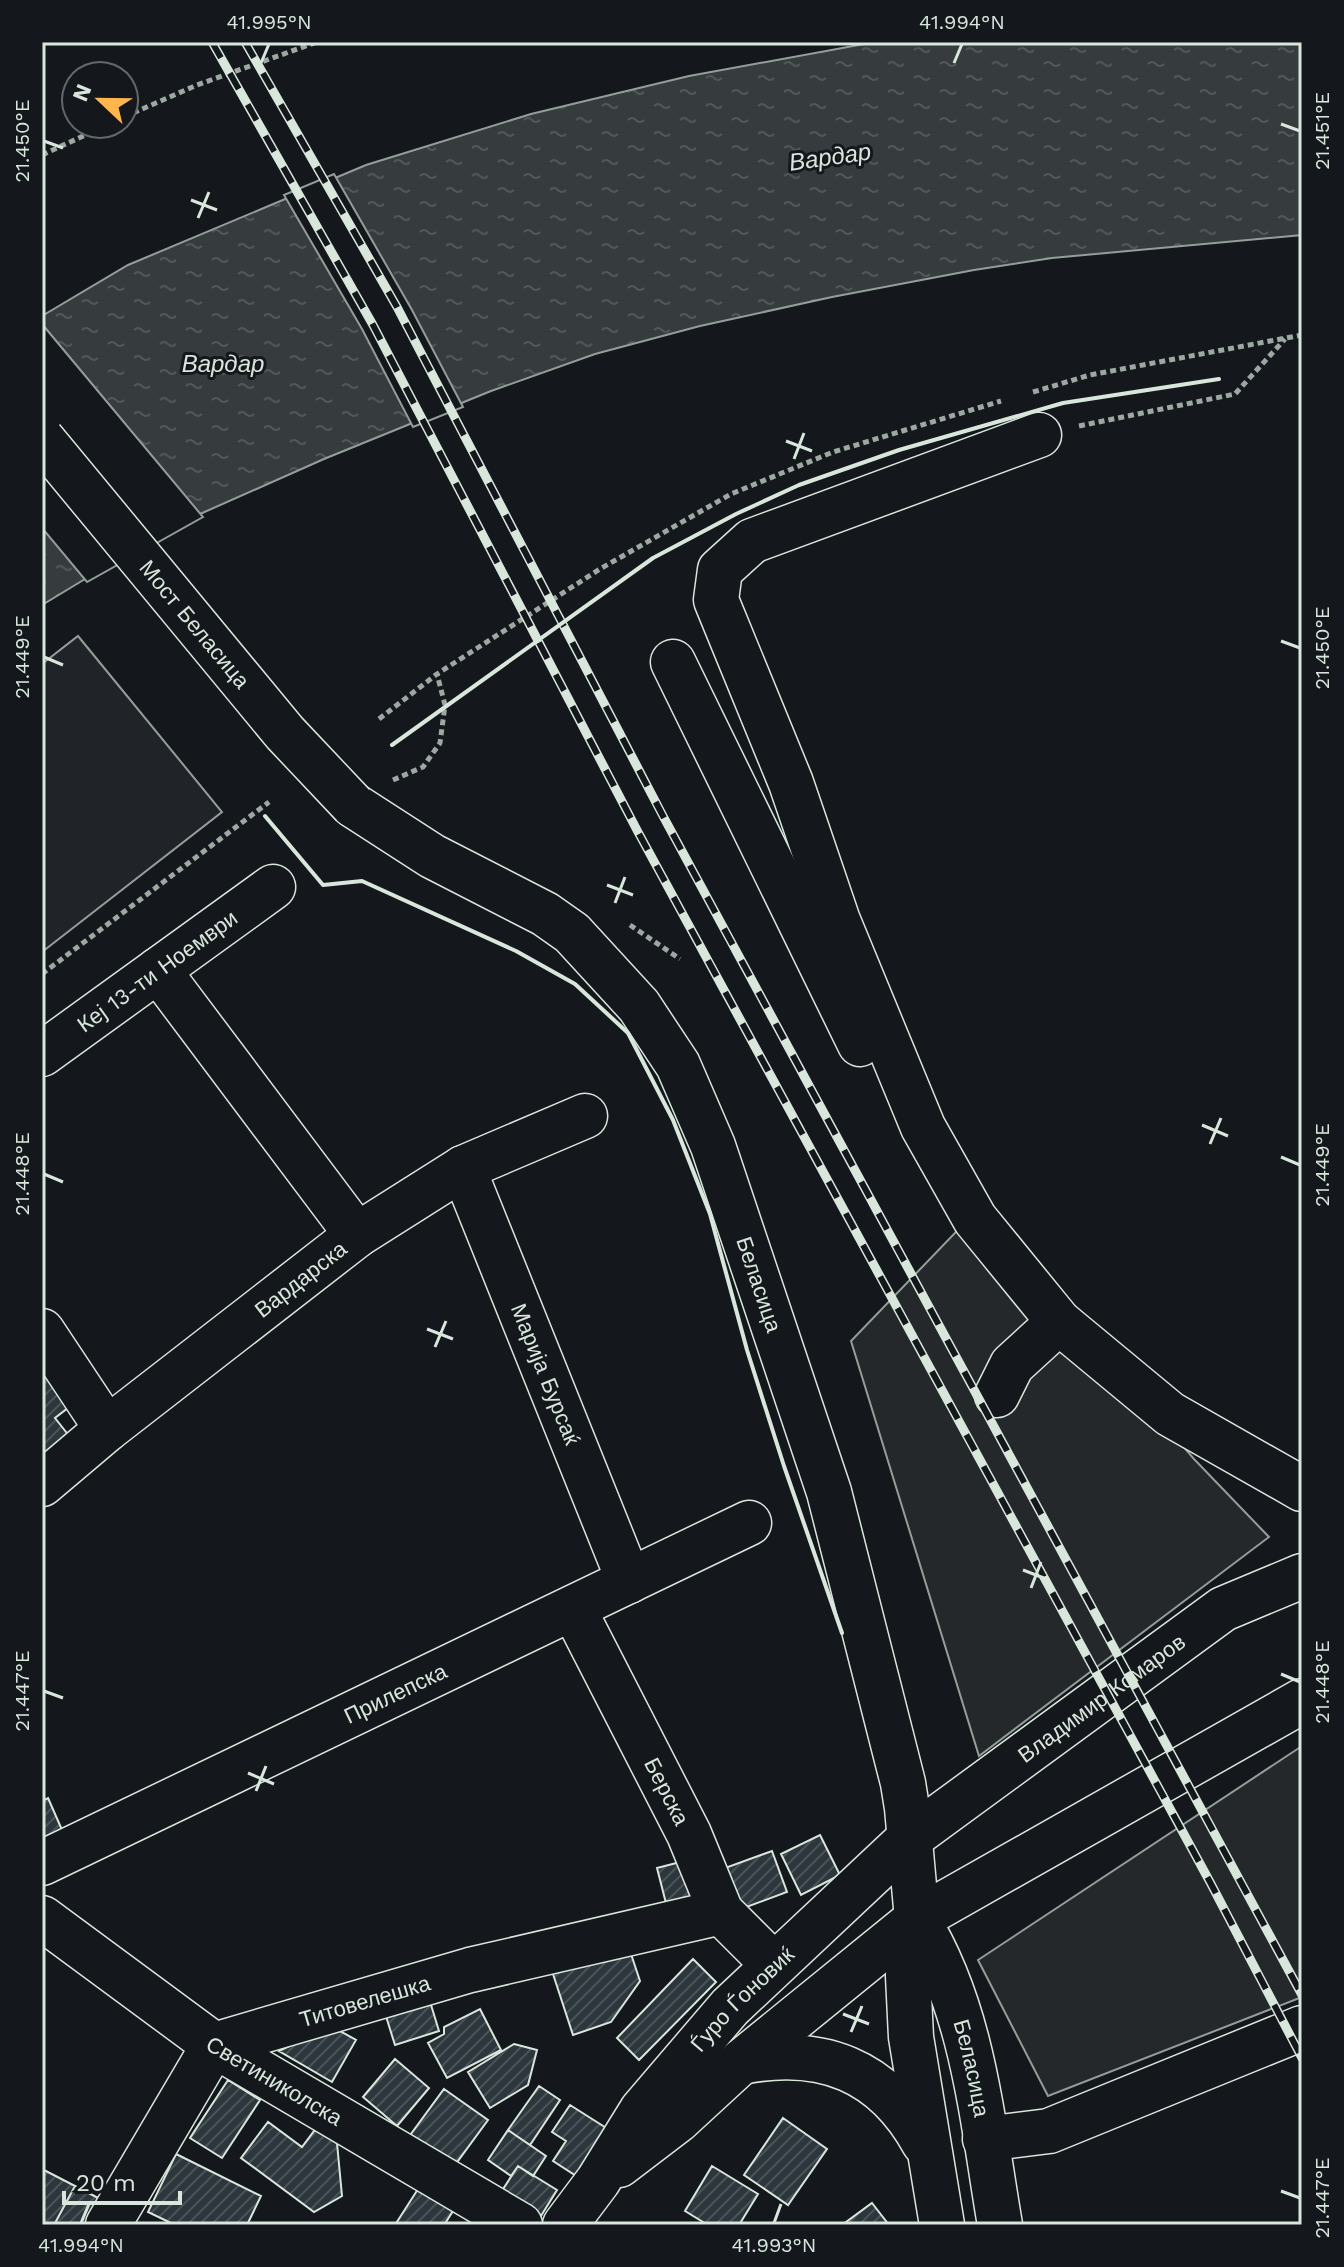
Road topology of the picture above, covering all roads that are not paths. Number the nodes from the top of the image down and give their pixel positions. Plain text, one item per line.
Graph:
1 (1039, 435) road end
2 (42, 439) edge
3 (673, 662) dead end
4 (353, 805) joint
5 (273, 887) dead end
6 (158, 970) junction
7 (42, 1054) edge
8 (908, 1092) junction
9 (585, 1116) dead end
10 (463, 1168) junction
11 (357, 1235) junction
12 (1059, 1322) junction
13 (42, 1331) edge
14 (997, 1395) dead end
15 (107, 1429) junction
16 (42, 1484) edge
17 (1302, 1489) edge
18 (749, 1523) dead end
19 (1302, 1576) edge
20 (629, 1581) junction
21 (573, 1608) junction
22 (1302, 1701) edge
23 (910, 1838) junction
24 (42, 1863) edge
25 (721, 1912) junction
26 (42, 1918) edge
27 (917, 1919) junction
28 (773, 1964) junction
29 (1302, 2028) edge
30 (214, 2045) junction
31 (741, 2062) junction
32 (985, 2139) junction
33 (931, 2154) junction
34 (598, 2181) junction
35 (108, 2225) edge
36 (520, 2225) edge
37 (565, 2225) edge
38 (942, 2225) edge
39 (1000, 2225) edge

1 - 8 street
2 - 4 street, Мост Беласица, bridge
3 - 8 street
4 - 23 street, Беласица
5 - 6 street, Кеј 13-ти Ноември
6 - 7 street, Кеј 13-ти Ноември
6 - 11 street
8 - 12 street
9 - 10 street, Вардарска
10 - 11 street, Вардарска
10 - 20 street, Марија Бурсаќ
11 - 15 street, Вардарска
12 - 14 street
12 - 17 street
13 - 15 street
15 - 16 street, Вардарска
18 - 20 street, Прилепска
19 - 23 street, Владимир Комаров
20 - 21 street, Прилепска
21 - 24 street, Прилепска
21 - 25 street, Берска
22 - 27 street
23 - 27 street, Беласица
23 - 28 street, Ѓуро Ѓоновиќ
25 - 28 street, Берска
25 - 30 street, Титовелешка
26 - 30 street, Светиниколска
27 - 31 street, Ѓуро Ѓоновиќ
27 - 32 street, Беласица
27 - 33 street, Беласица
28 - 34 street, Ѓуро Ѓоновиќ
29 - 32 street
30 - 35 street
30 - 36 street, Светиниколска
31 - 33 street
31 - 34 street, Ѓуро Ѓоновиќ
32 - 39 street, Беласица
33 - 38 street, Беласица
34 - 37 street, Ѓуро Ѓоновиќ

